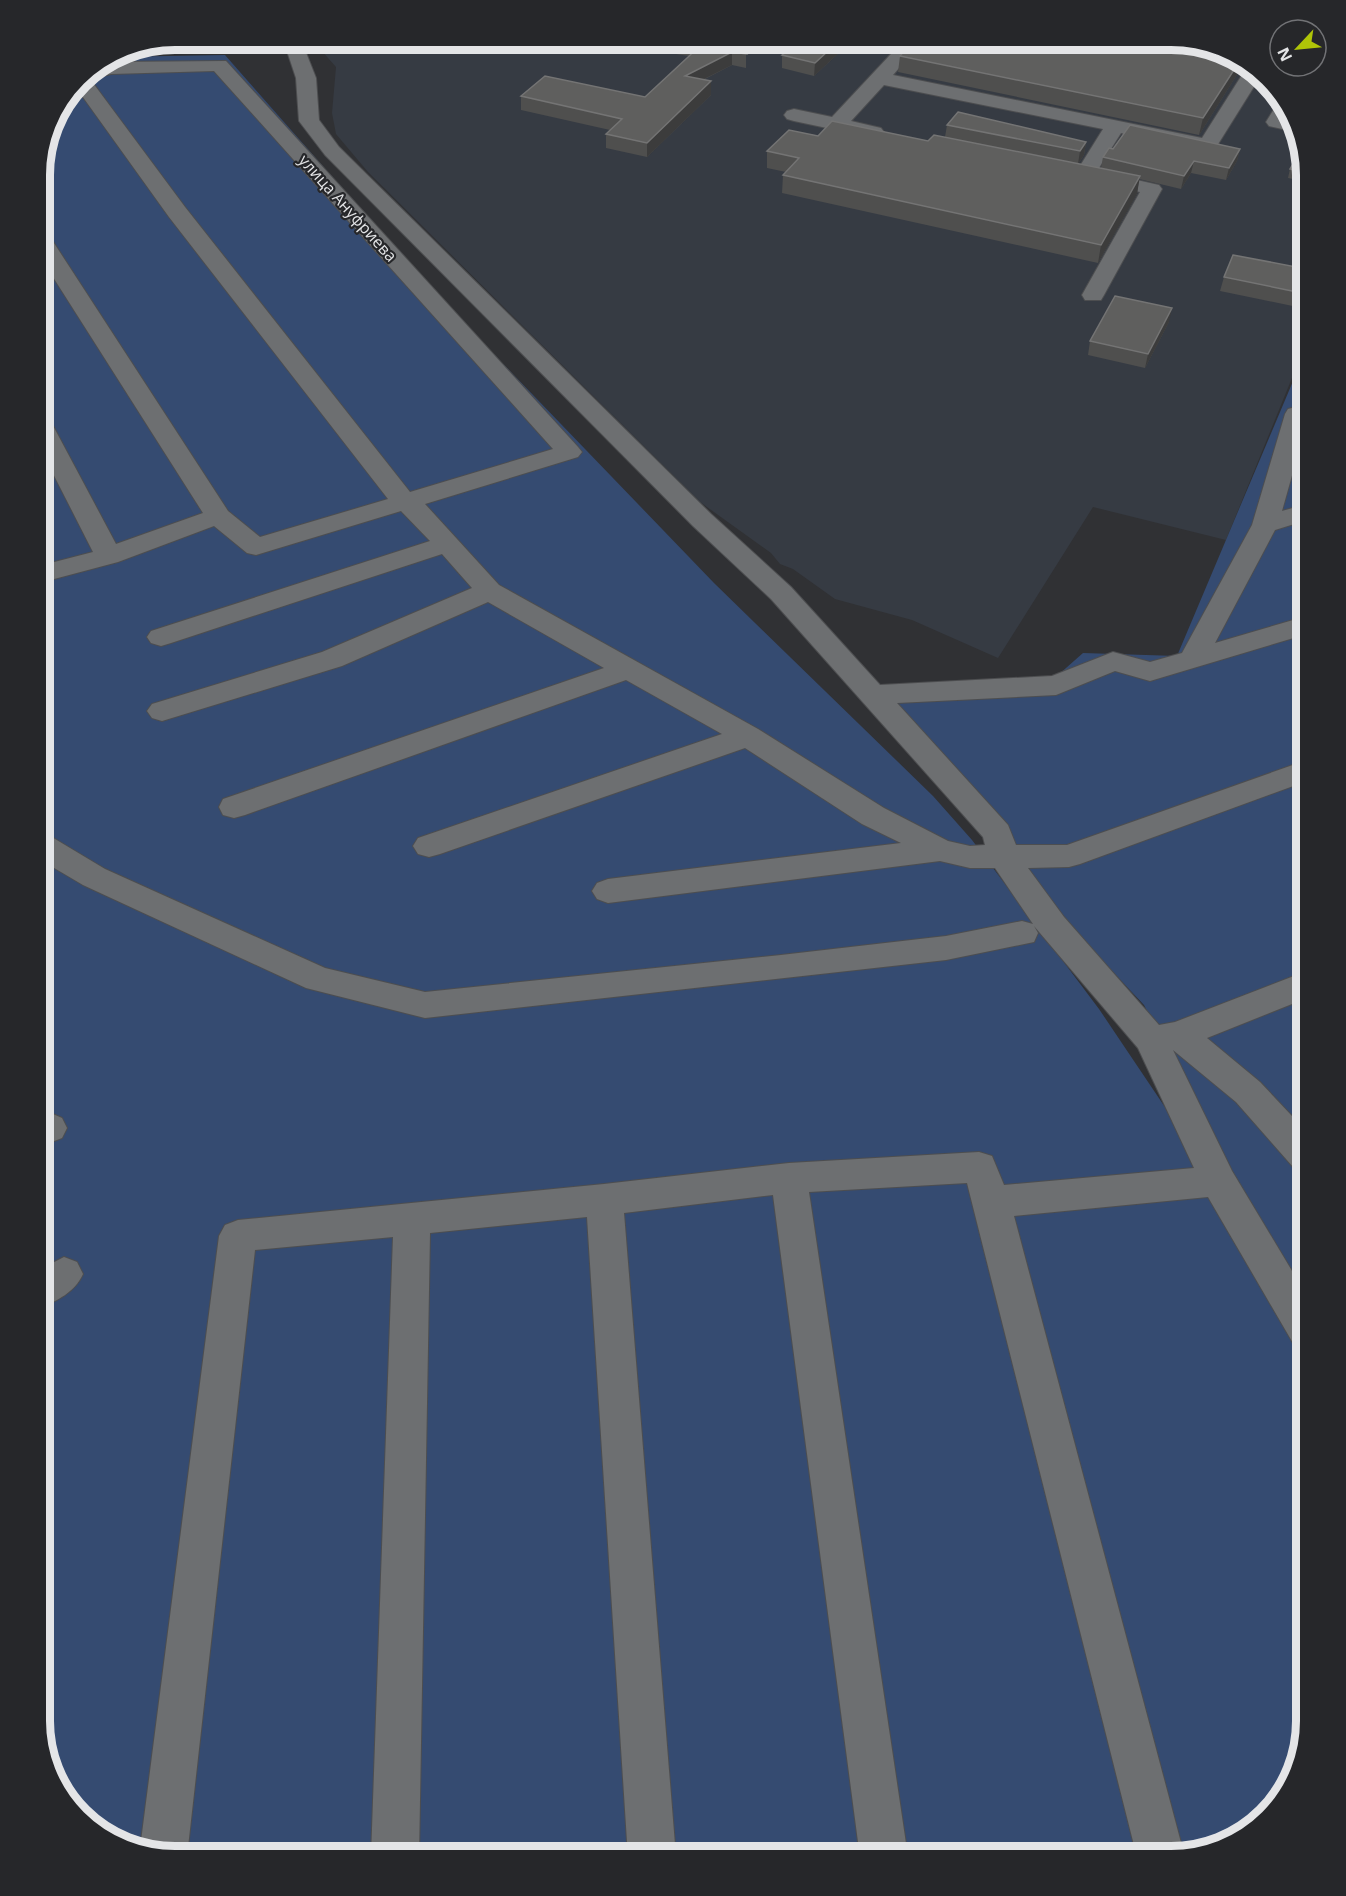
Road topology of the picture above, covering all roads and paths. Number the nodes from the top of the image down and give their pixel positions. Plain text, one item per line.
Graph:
1 (296, 50) edge
2 (905, 50) edge
3 (108, 69) edge
4 (1243, 72) edge
5 (880, 78) junction
6 (85, 87) edge
7 (1281, 114) edge
8 (794, 116) dead end
9 (837, 124) junction
10 (1286, 124) edge
11 (1115, 126) junction
12 (893, 135) edge
13 (1062, 170) edge
14 (1085, 174) junction
15 (50, 254) edge
16 (1093, 295) dead end
17 (1296, 417) edge
18 (50, 443) edge
19 (404, 502) junction
20 (1296, 515) edge
21 (218, 516) junction
22 (1264, 525) junction
23 (447, 544) junction
24 (109, 555) junction
25 (50, 572) edge
26 (489, 591) junction
27 (1296, 628) edge
28 (161, 637) dead end
29 (1192, 660) junction
30 (629, 669) junction
31 (873, 695) junction
32 (162, 711) dead end
33 (748, 736) junction
34 (1296, 774) edge
35 (234, 807) dead end
36 (429, 846) dead end
37 (940, 850) junction
38 (50, 851) edge
39 (1004, 857) junction
40 (608, 891) dead end
41 (1022, 933) dead end
42 (1296, 988) edge
43 (1165, 1038) junction
44 (1296, 1145) edge
45 (789, 1178) junction
46 (1218, 1181) junction
47 (985, 1185) junction
48 (604, 1200) junction
49 (412, 1218) junction
50 (1296, 1312) edge
51 (164, 1846) edge
52 (395, 1846) edge
53 (651, 1846) edge
54 (882, 1846) edge
55 (1158, 1846) edge

1 - 31 street
2 - 5 street
3 - 19 street, улица Ануфриева
4 - 11 street
5 - 9 street
5 - 11 street
6 - 19 street
7 - 10 street
8 - 9 street
9 - 12 street
11 - 14 street
13 - 14 street
14 - 16 street
15 - 21 street
17 - 22 street
18 - 24 street
19 - 21 street
19 - 23 street
20 - 22 street
21 - 24 street
22 - 29 street
23 - 26 street
23 - 28 street
24 - 25 street
26 - 30 street
26 - 32 street
27 - 29 street
29 - 31 street
30 - 33 street
30 - 35 street
31 - 39 street
33 - 36 street
33 - 37 street
34 - 39 street
37 - 39 street
37 - 40 street
38 - 41 street
39 - 43 street
42 - 43 street
43 - 44 street
43 - 46 street
45 - 47 street
45 - 48 street
45 - 54 street
46 - 47 street
46 - 50 street
47 - 55 street
48 - 49 street
48 - 53 street
49 - 51 street
49 - 52 street

